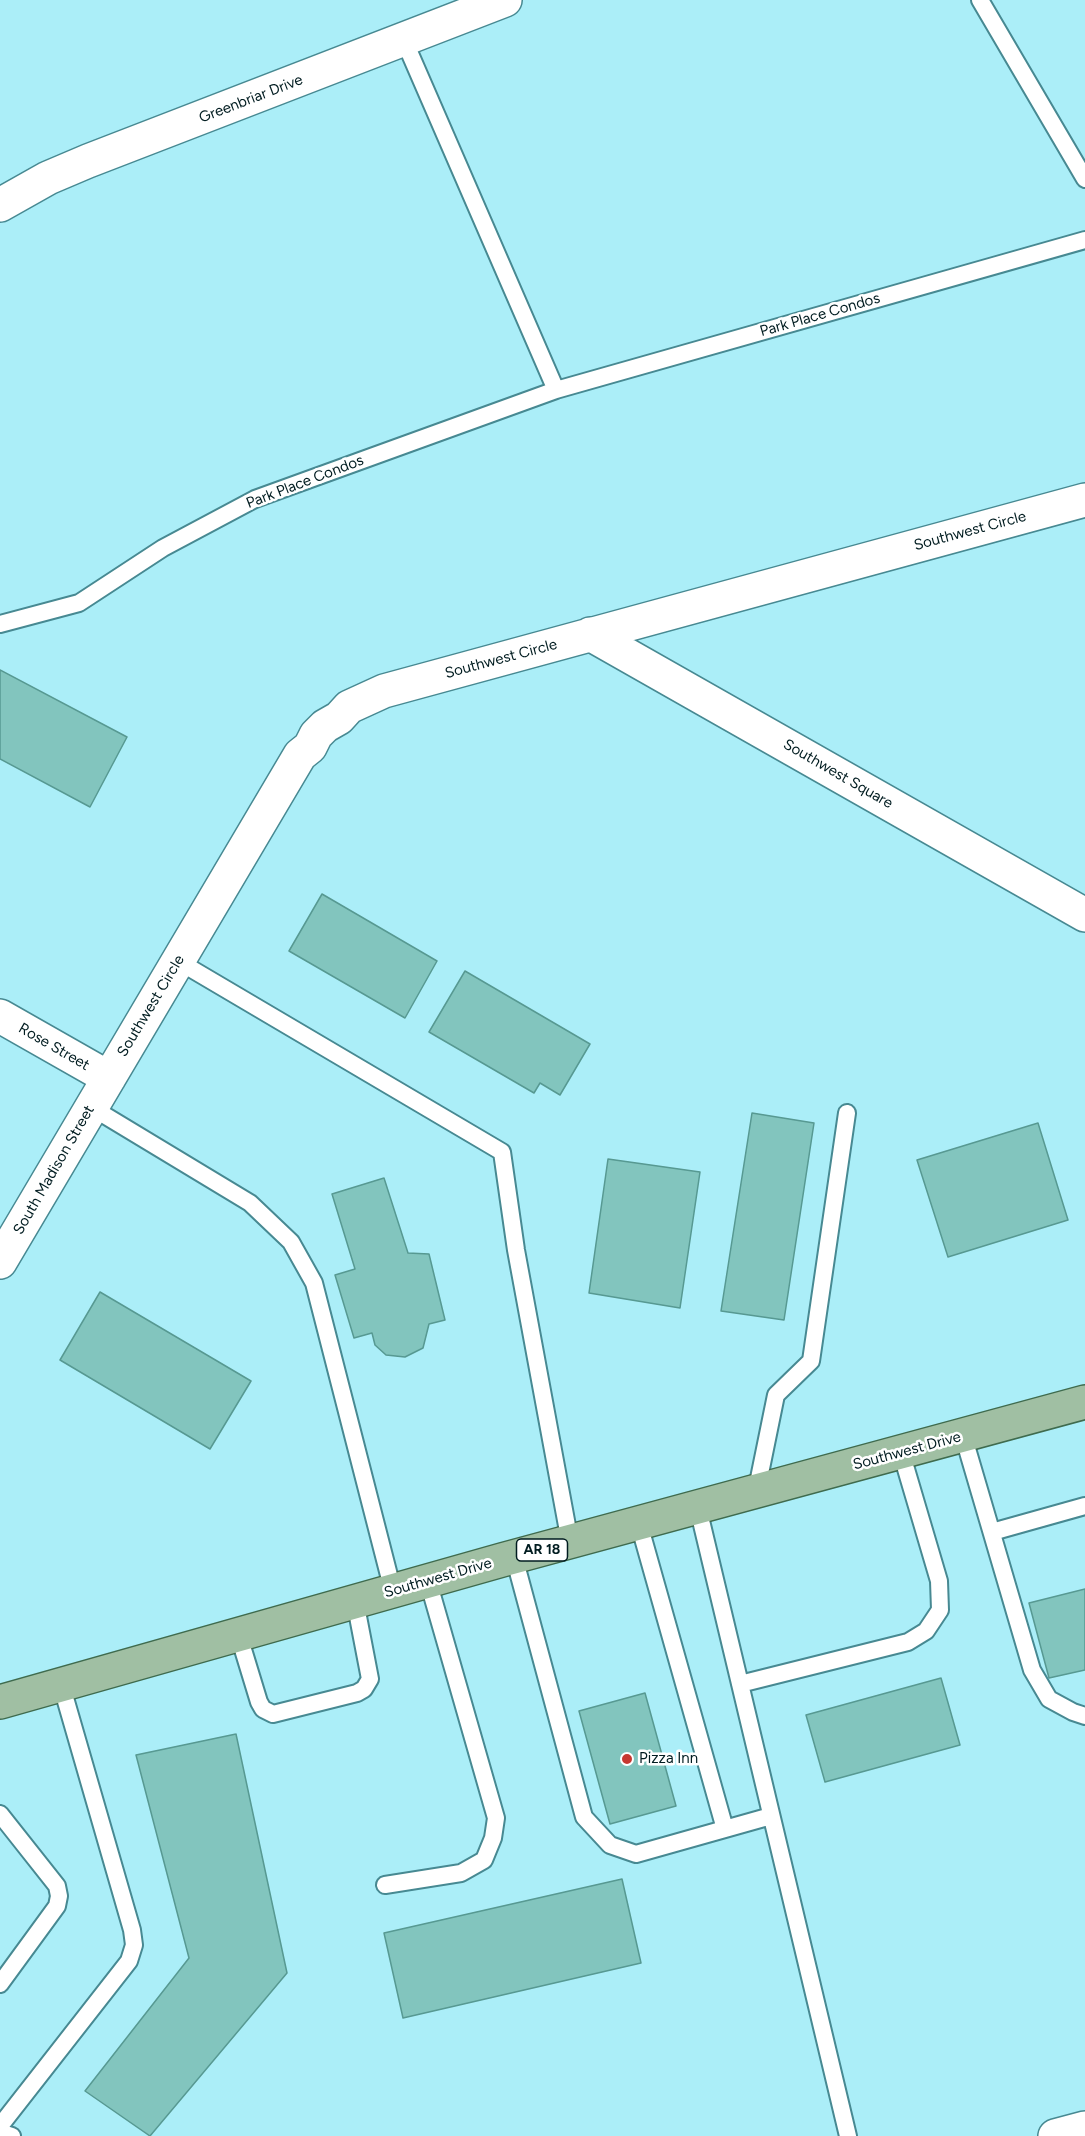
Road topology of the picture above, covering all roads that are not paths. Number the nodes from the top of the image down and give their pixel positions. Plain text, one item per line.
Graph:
1 (505, 0) edge
2 (980, 0) edge
3 (404, 40) junction
4 (1085, 179) edge
5 (0, 206) edge
6 (1085, 240) edge
7 (556, 390) junction
8 (1085, 500) edge
9 (0, 624) edge
10 (590, 634) junction
11 (1085, 915) edge
12 (178, 962) junction
13 (0, 1016) edge
14 (108, 1078) junction
15 (91, 1107) junction
16 (847, 1113) dead end
17 (0, 1262) edge
18 (1085, 1402) edge
19 (963, 1436) junction
20 (901, 1452) junction
21 (756, 1493) junction
22 (1085, 1506) edge
23 (698, 1508) junction
24 (639, 1524) junction
25 (992, 1532) junction
26 (570, 1542) junction
27 (514, 1557) junction
28 (428, 1581) junction
29 (393, 1591) junction
30 (355, 1601) junction
31 (238, 1634) junction
32 (61, 1684) junction
33 (740, 1684) junction
34 (0, 1702) edge
35 (1085, 1716) edge
36 (0, 1814) edge
37 (771, 1816) junction
38 (725, 1829) junction
39 (385, 1885) dead end
40 (0, 1984) edge
41 (0, 2126) edge
42 (1085, 2128) edge
43 (0, 2132) edge
44 (12, 2136) edge
45 (848, 2136) edge
46 (1055, 2136) edge

1 - 3 street, Greenbriar Drive
2 - 4 lane
3 - 5 street, Greenbriar Drive
3 - 7 lane
6 - 7 lane, Park Place Condos
7 - 9 lane, Park Place Condos
8 - 10 street, Southwest Circle
10 - 11 street, Southwest Square
10 - 12 street, Southwest Circle
12 - 14 street, Southwest Circle
12 - 26 lane
13 - 14 street, Rose Street
14 - 15 street, South Madison Street
15 - 17 street, South Madison Street
15 - 29 lane
16 - 21 lane
18 - 19 main road, Southwest Drive / AR 18
19 - 20 main road, Southwest Drive / AR 18
19 - 25 lane
20 - 21 main road, Southwest Drive / AR 18
20 - 33 lane
21 - 23 main road, Southwest Drive / AR 18
22 - 25 lane
23 - 24 main road, Southwest Drive / AR 18
23 - 33 lane
24 - 26 main road, Southwest Drive / AR 18
24 - 38 lane
25 - 35 lane
26 - 27 main road, Southwest Drive / AR 18
27 - 28 main road, Southwest Drive / AR 18
27 - 38 lane
28 - 29 main road, Southwest Drive / AR 18
28 - 39 lane
29 - 30 main road, Southwest Drive / AR 18
30 - 31 main road, Southwest Drive / AR 18
30 - 31 lane
31 - 32 main road, Southwest Drive / AR 18
32 - 34 main road, Southwest Drive / AR 18
32 - 41 lane
33 - 37 lane
36 - 40 lane
37 - 38 lane
37 - 45 lane
42 - 46 street
43 - 44 lane

